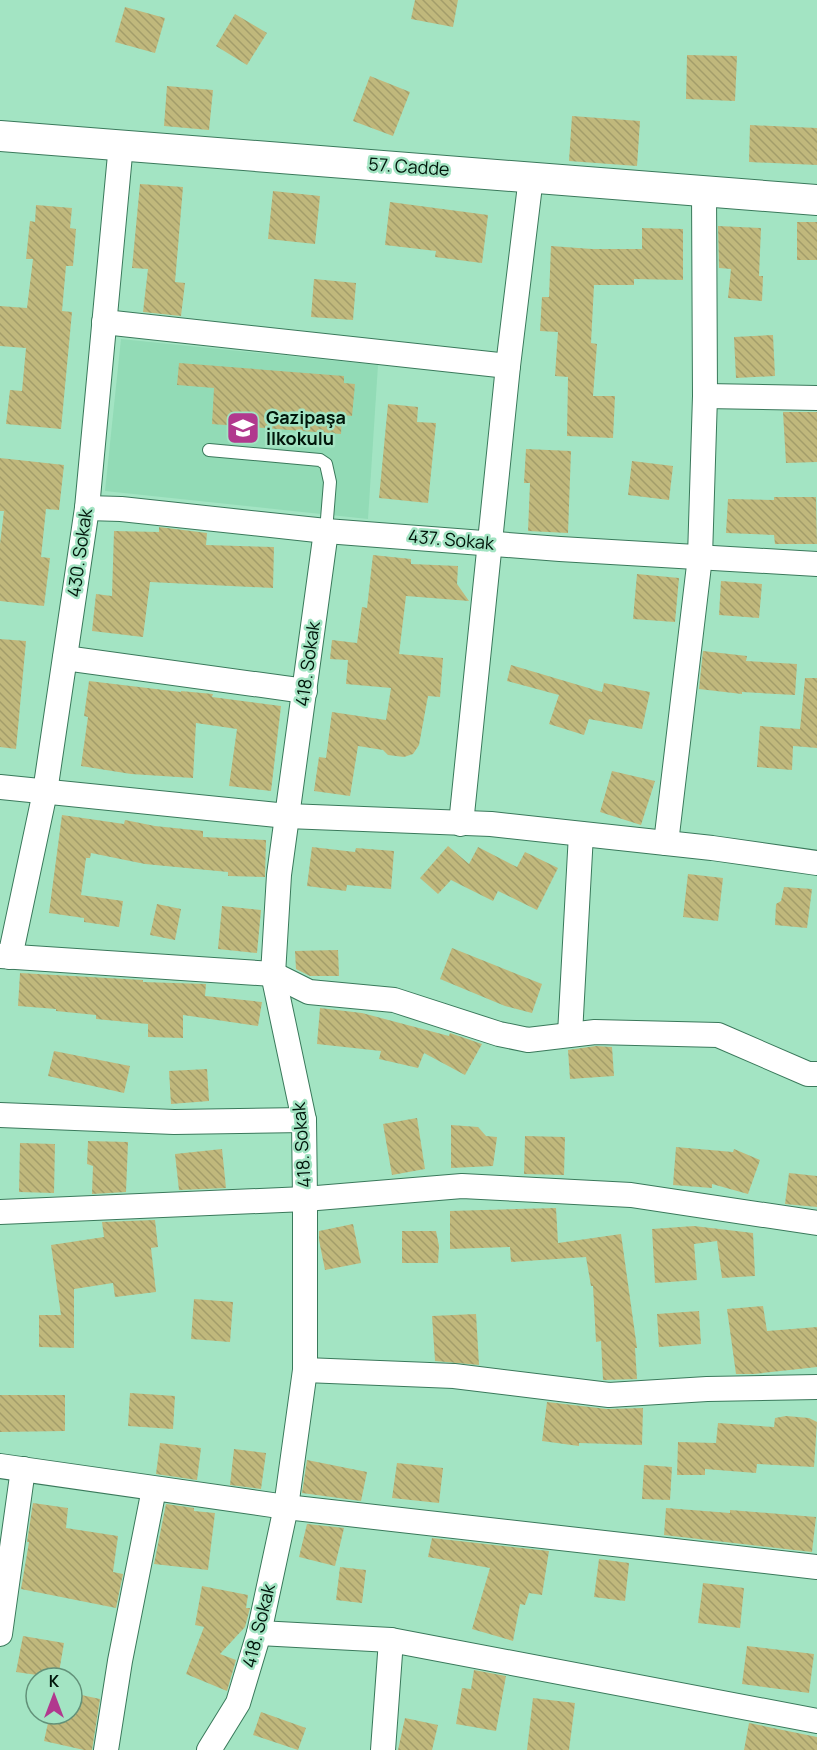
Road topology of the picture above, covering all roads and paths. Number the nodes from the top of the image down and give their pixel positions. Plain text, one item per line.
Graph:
1 (0, 136) edge
2 (121, 144) junction
3 (531, 177) junction
4 (704, 190) junction
5 (817, 200) edge
6 (104, 322) junction
7 (508, 366) junction
8 (705, 396) junction
9 (817, 398) edge
10 (209, 450) dead end
11 (87, 508) junction
12 (326, 531) junction
13 (490, 543) junction
14 (700, 557) junction
15 (817, 564) edge
16 (65, 658) junction
17 (305, 691) junction
18 (0, 787) edge
19 (45, 792) junction
20 (288, 816) junction
21 (461, 824) junction
22 (581, 834) junction
23 (666, 843) junction
24 (817, 862) edge
25 (5, 956) edge
26 (273, 974) junction
27 (570, 1034) junction
28 (817, 1074) edge
29 (0, 1115) edge
30 (303, 1120) junction
31 (305, 1198) junction
32 (0, 1212) edge
33 (817, 1223) edge
34 (305, 1370) junction
35 (817, 1387) edge
36 (12, 1467) edge
37 (153, 1489) junction
38 (286, 1507) junction
39 (817, 1567) edge
40 (259, 1633) junction
41 (0, 1634) edge
42 (391, 1640) junction
43 (817, 1721) edge
44 (106, 1750) edge
45 (209, 1750) edge
46 (383, 1750) edge

1 - 2 street, 57. Cadde
2 - 3 street, 57. Cadde
2 - 6 street, 430. Sokak
3 - 4 street, 57. Cadde
3 - 7 street
4 - 5 street, 57. Cadde
4 - 8 street
6 - 7 street
6 - 11 street, 430. Sokak
7 - 13 street
8 - 9 street
8 - 14 street
10 - 12 lane
11 - 12 street, 437. Sokak
11 - 16 street, 430. Sokak
12 - 13 street, 437. Sokak
12 - 17 street, 418. Sokak
13 - 14 street, 437. Sokak
13 - 21 street
14 - 15 street, 437. Sokak
14 - 23 street
16 - 17 street
16 - 19 street, 430. Sokak
17 - 20 street, 418. Sokak
18 - 19 street
19 - 20 street
19 - 25 street, 430. Sokak
20 - 21 street
20 - 26 street, 418. Sokak
21 - 22 street
22 - 23 street
22 - 27 street
23 - 24 street
25 - 26 street
26 - 27 street
26 - 30 street, 418. Sokak
27 - 28 street
29 - 30 street
30 - 31 street, 418. Sokak
31 - 32 street
31 - 33 street
31 - 34 street, 418. Sokak
34 - 35 street
34 - 38 street, 418. Sokak
36 - 37 street
36 - 41 street
37 - 38 street
37 - 44 street
38 - 39 street
38 - 40 street, 418. Sokak
40 - 42 street
40 - 45 street, 418. Sokak
42 - 43 street
42 - 46 street

